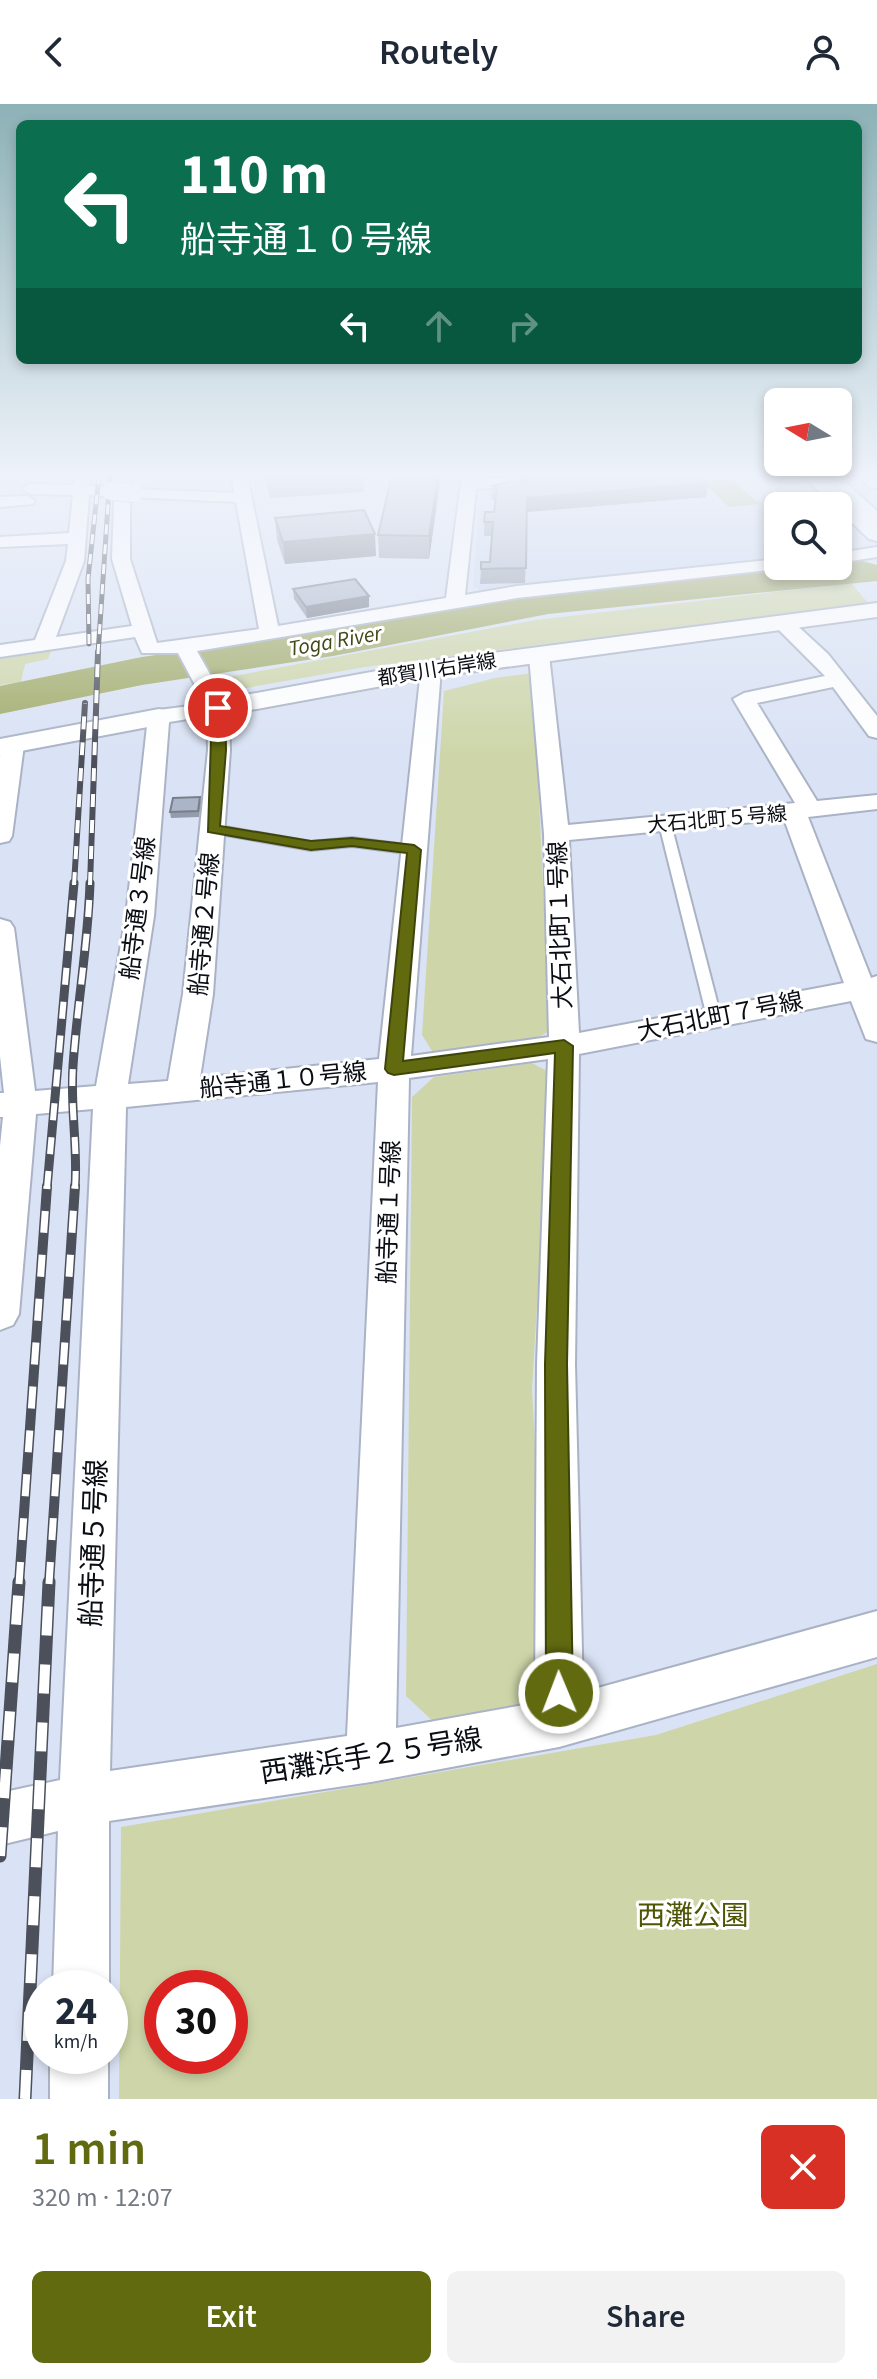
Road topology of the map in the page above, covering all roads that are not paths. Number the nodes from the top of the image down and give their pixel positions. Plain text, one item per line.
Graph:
1 (72, 568) edge
2 (124, 568) edge
3 (257, 568) edge
4 (459, 568) edge
5 (742, 568) edge
6 (455, 601) junction
7 (877, 610) edge
8 (783, 623) junction
9 (269, 632) junction
10 (146, 640) junction
11 (43, 644) junction
12 (186, 650) junction
13 (0, 651) edge
14 (539, 655) junction
15 (431, 669) junction
16 (838, 680) junction
17 (218, 708) junction
18 (159, 717) junction
19 (877, 731) edge
20 (6, 746) edge
21 (877, 802) edge
22 (802, 811) junction
23 (665, 824) junction
24 (213, 829) junction
25 (556, 834) junction
26 (0, 836) edge
27 (414, 850) junction
28 (0, 928) edge
29 (2, 967) edge
30 (868, 988) edge
31 (714, 1017) junction
32 (877, 1032) edge
33 (564, 1046) junction
34 (394, 1069) junction
35 (182, 1091) junction
36 (110, 1098) junction
37 (11, 1103) edge
38 (0, 1314) edge
39 (877, 1634) edge
40 (559, 1723) junction
41 (371, 1757) junction
42 (84, 1800) junction
43 (0, 1819) edge
44 (81, 1970) edge
45 (79, 2074) edge
46 (79, 2099) edge

1 - 11 street
2 - 10 street
3 - 9 street
4 - 6 street
5 - 6 street
6 - 9 street
7 - 8 street, 都賀川右岸線
8 - 14 street, 都賀川右岸線
8 - 16 street
9 - 12 street
10 - 11 street
10 - 12 street
11 - 13 street
12 - 17 street
14 - 15 street, 都賀川右岸線
14 - 25 street, 大石北町１号線
15 - 17 street, 都賀川右岸線
15 - 27 street, 船寺通１号線
16 - 19 street
16 - 22 street
17 - 18 street, 都賀川右岸線
17 - 24 street, 船寺通２号線
18 - 20 street, 都賀川右岸線
18 - 36 street, 船寺通３号線
20 - 26 street
21 - 22 street, 大石北町５号線
22 - 23 street, 大石北町５号線
22 - 30 street
23 - 25 street, 大石北町５号線
23 - 31 lane
24 - 27 lane
24 - 35 street, 船寺通２号線
25 - 33 street, 大石北町１号線
27 - 34 street, 船寺通１号線
28 - 29 street
29 - 37 street
30 - 31 street, 大石北町７号線
30 - 32 street
31 - 33 street, 大石北町７号線
33 - 34 street, 船寺通１０号線
33 - 40 street, 大石北町１号線
34 - 35 street, 船寺通１０号線
34 - 41 street, 船寺通１号線
35 - 36 street, 船寺通１０号線
36 - 37 street, 船寺通１０号線
36 - 42 street, 船寺通５号線
37 - 38 street
39 - 40 street, 西灘浜手２５号線
40 - 41 street, 西灘浜手２５号線
41 - 42 street, 西灘浜手２５号線
42 - 43 street, 西灘浜手２５号線
42 - 44 street, 船寺通５号線
45 - 46 street

